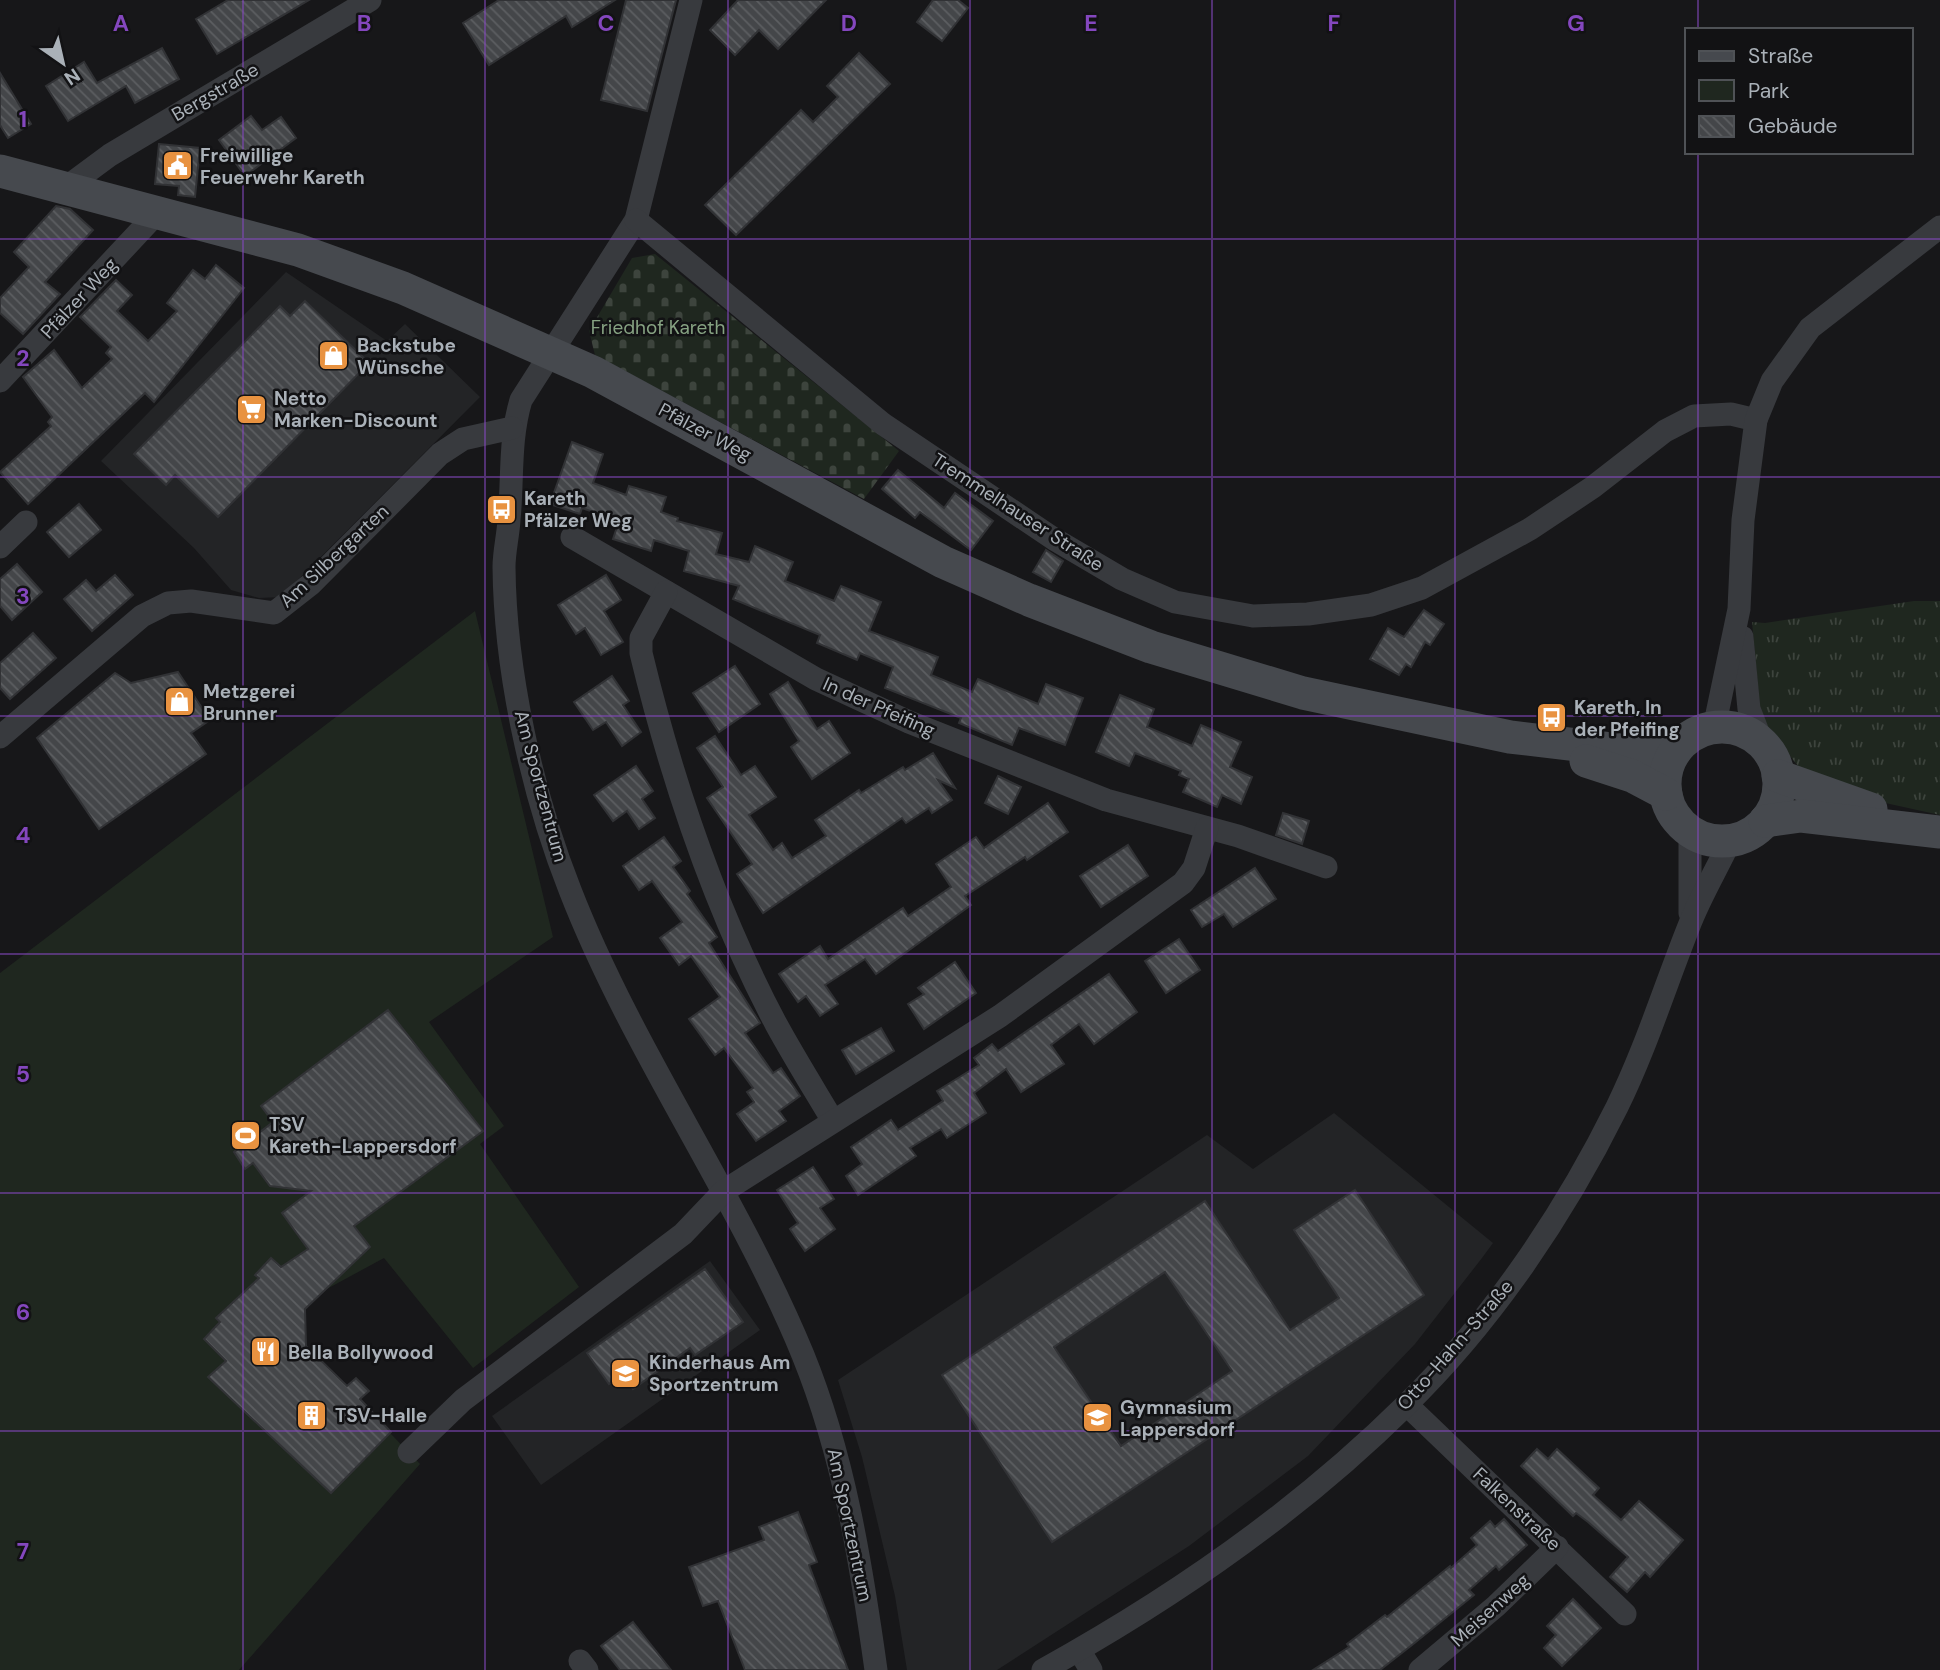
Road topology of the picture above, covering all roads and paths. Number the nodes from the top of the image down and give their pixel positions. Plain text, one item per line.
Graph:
1 (370, 0) edge
2 (691, 0) edge
3 (0, 171) edge
4 (64, 189) junction
5 (157, 213) junction
6 (636, 220) junction
7 (1940, 227) edge
8 (552, 355) junction
9 (0, 381) edge
10 (1756, 420) junction
11 (512, 428) junction
12 (26, 522) dead end
13 (572, 537) dead end
14 (0, 547) edge
15 (666, 592) junction
16 (1739, 609) junction
17 (1714, 728) junction
18 (3, 731) edge
19 (1510, 737) junction
20 (1763, 745) junction
21 (1676, 750) junction
22 (1778, 776) junction
23 (1665, 794) junction
24 (1765, 821) junction
25 (1208, 828) junction
26 (1690, 831) junction
27 (1940, 831) edge
28 (1730, 841) junction
29 (1326, 867) dead end
30 (1690, 923) junction
31 (833, 1121) junction
32 (724, 1191) junction
33 (1407, 1405) junction
34 (409, 1452) dead end
35 (1557, 1548) junction
36 (1626, 1614) dead end
37 (1079, 1650) junction
38 (876, 1670) edge
39 (1043, 1670) edge
40 (1091, 1670) edge
41 (1420, 1670) edge

1 - 4 street, Bergstraße
2 - 6 street
3 - 4 street, Pfälzer Weg
4 - 5 street, Pfälzer Weg
5 - 8 street, Pfälzer Weg
5 - 9 street, Pfälzer Weg
6 - 8 street
6 - 10 street, Tremmelhauser Straße
7 - 10 street
8 - 11 street, Am Sportzentrum
8 - 19 street, Pfälzer Weg
10 - 16 street
11 - 18 street, Am Silbergarten
11 - 32 street, Am Sportzentrum
12 - 14 street
13 - 15 street, In der Pfeifing
15 - 25 street, In der Pfeifing
15 - 31 street
16 - 17 street
16 - 20 street
17 - 20 street
17 - 21 street
19 - 21 street
19 - 23 street
20 - 22 street
21 - 23 street
22 - 24 street
22 - 27 street
23 - 26 street
24 - 27 street
24 - 28 street
25 - 29 street, In der Pfeifing
25 - 31 street
26 - 28 street
26 - 30 street, Otto-Hahn-Straße
28 - 30 street, Otto-Hahn-Straße
30 - 33 street, Otto-Hahn-Straße
31 - 32 street
32 - 34 street
32 - 38 street, Am Sportzentrum
33 - 35 street, Falkenstraße
33 - 37 street, Otto-Hahn-Straße
35 - 36 street, Falkenstraße
35 - 41 street, Meisenweg
37 - 39 street, Otto-Hahn-Straße
37 - 40 street

